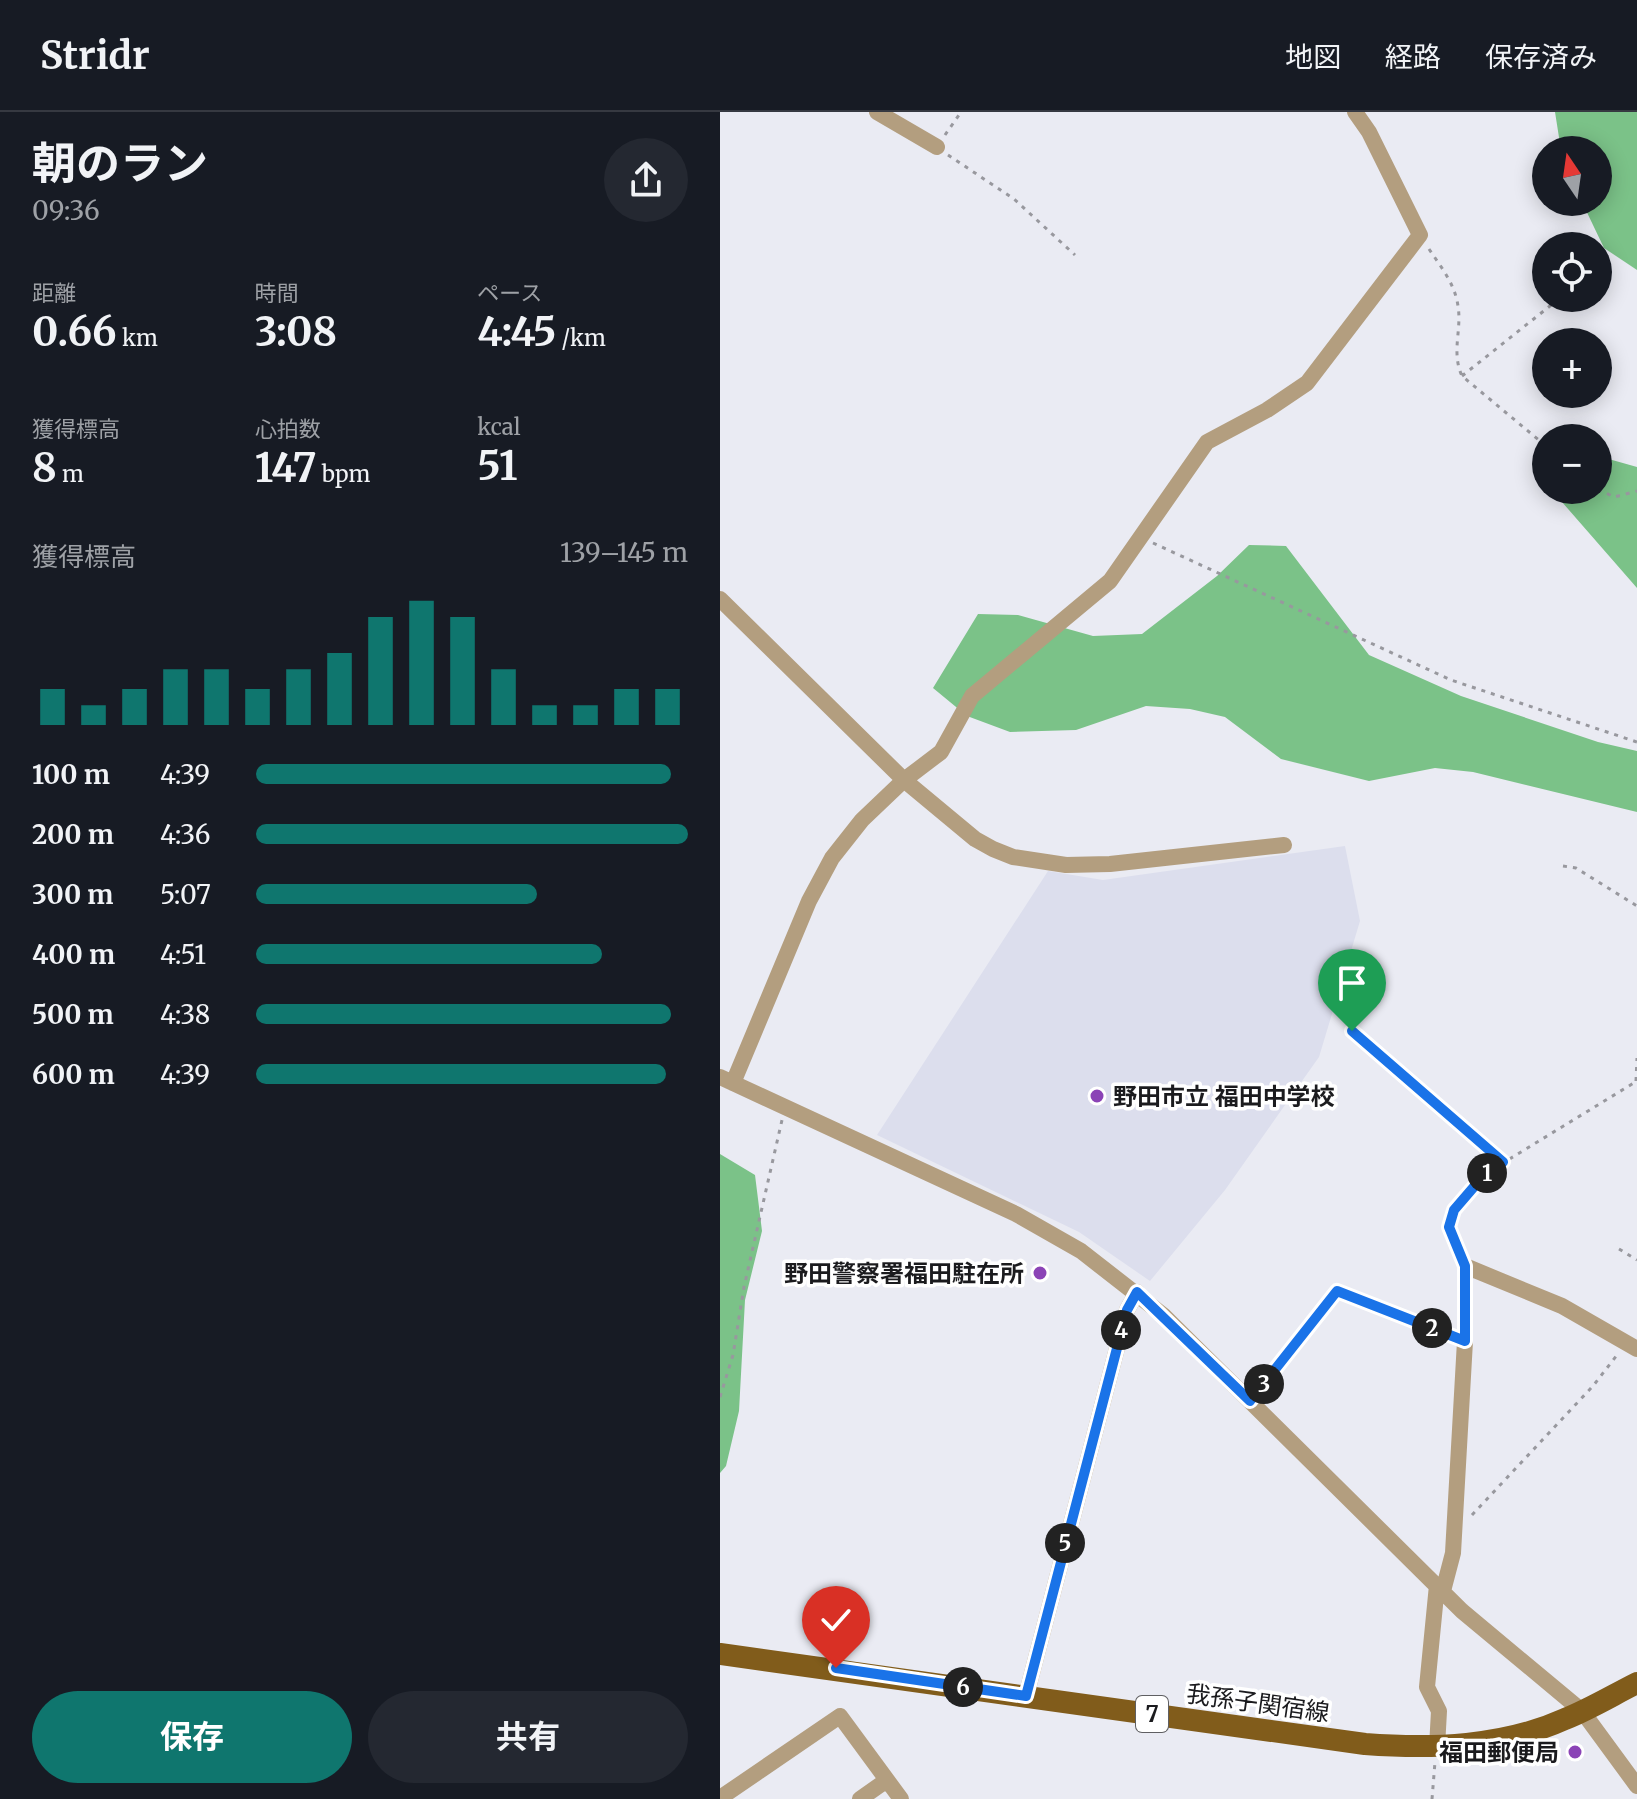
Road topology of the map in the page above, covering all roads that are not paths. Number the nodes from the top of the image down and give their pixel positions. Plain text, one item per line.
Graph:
1 (877, 112) edge
2 (1355, 112) edge
3 (937, 147) road end
4 (720, 599) edge
5 (904, 780) junction
6 (1284, 845) dead end
7 (726, 1080) edge
8 (1137, 1292) junction
9 (1632, 1345) edge
10 (1440, 1588) junction
11 (720, 1654) edge
12 (1637, 1683) edge
13 (1026, 1696) junction
14 (1582, 1711) junction
15 (1437, 1747) junction
16 (887, 1780) junction
17 (1637, 1786) edge
18 (720, 1798) edge
19 (860, 1799) edge
20 (901, 1799) edge

1 - 3 street
2 - 5 street
4 - 5 street
5 - 6 street
5 - 7 street
7 - 8 street
8 - 10 street
8 - 13 street
9 - 10 street
10 - 14 street
10 - 15 street
11 - 13 main road, 我孫子関宿線 / 7
12 - 14 main road, 我孫子関宿線 / 7
13 - 15 main road, 我孫子関宿線 / 7
14 - 15 main road, 我孫子関宿線 / 7
14 - 17 street
16 - 18 street
16 - 19 street
16 - 20 street

